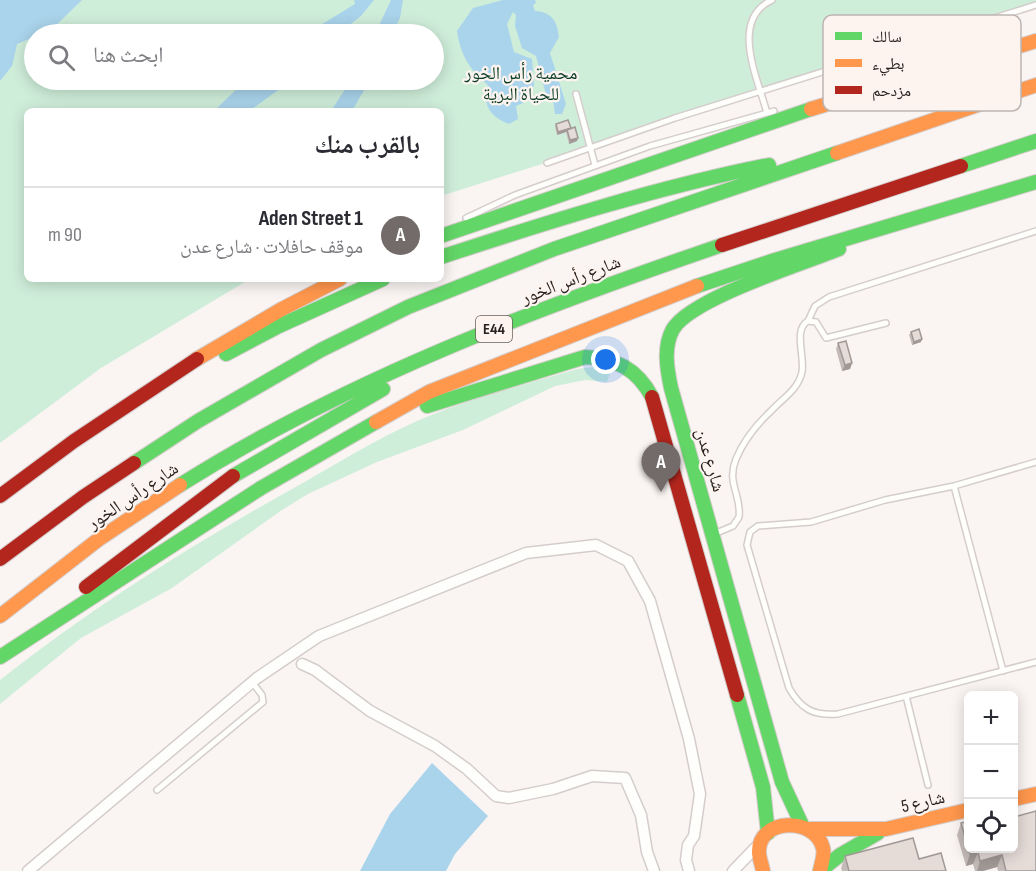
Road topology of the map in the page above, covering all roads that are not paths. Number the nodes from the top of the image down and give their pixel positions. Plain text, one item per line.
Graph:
1 (772, 0) edge
2 (1036, 5) edge
3 (1005, 15) edge
4 (1036, 41) edge
5 (1021, 45) edge
6 (823, 73) edge
7 (1036, 85) edge
8 (1021, 90) edge
9 (762, 92) junction
10 (576, 94) dead end
11 (823, 103) edge
12 (823, 105) edge
13 (959, 111) edge
14 (767, 113) junction
15 (1036, 141) edge
16 (591, 148) junction
17 (1036, 155) edge
18 (992, 156) junction
19 (547, 163) dead end
20 (802, 164) junction
21 (595, 165) junction
22 (1036, 182) edge
23 (884, 227) junction
24 (1036, 231) edge
25 (444, 232) edge
26 (444, 233) edge
27 (444, 256) edge
28 (334, 282) edge
29 (376, 282) edge
30 (808, 321) junction
31 (886, 323) dead end
32 (431, 355) junction
33 (120, 410) junction
34 (347, 439) junction
35 (1036, 462) edge
36 (954, 486) junction
37 (0, 496) edge
38 (712, 534) junction
39 (0, 559) edge
40 (0, 616) edge
41 (0, 657) edge
42 (1036, 662) edge
43 (302, 664) dead end
44 (1003, 671) junction
45 (252, 682) junction
46 (906, 696) junction
47 (928, 785) dead end
48 (157, 790) dead end
49 (1036, 794) edge
50 (1018, 799) edge
51 (964, 811) edge
52 (807, 827) junction
53 (886, 830) junction
54 (765, 837) junction
55 (28, 871) edge
56 (654, 871) edge
57 (689, 871) edge
58 (733, 871) edge
59 (763, 871) edge
60 (820, 871) edge

1 - 9 lane
2 - 3 lane
4 - 5 main road
6 - 9 lane
7 - 8 main road, شارع رأس الخور
9 - 14 lane
9 - 16 lane
10 - 16 lane
11 - 14 lane
12 - 26 main road
13 - 20 main road, شارع رأس الخور
14 - 21 lane
15 - 18 main road, شارع رأس الخور / E44
16 - 19 lane
16 - 21 lane
17 - 18 main road
18 - 32 main road, شارع رأس الخور / E44
20 - 27 main road
20 - 39 main road, شارع رأس الخور
21 - 25 lane
22 - 23 main road
23 - 34 main road
23 - 38 main road, شارع عدن
24 - 30 lane
28 - 33 main road
29 - 33 main road
30 - 31 lane
30 - 38 lane
32 - 40 main road, شارع رأس الخور / E44
32 - 41 main road
33 - 37 main road
34 - 41 main road
34 - 54 main road, شارع عدن
35 - 36 lane
36 - 44 lane
36 - 46 lane
38 - 52 main road, شارع عدن
42 - 44 lane
43 - 56 street
44 - 46 lane
45 - 48 lane
45 - 55 street
45 - 57 street
46 - 47 lane
49 - 50 main road
51 - 53 main road, شارع 5
52 - 53 main road, شارع 5
52 - 54 main road, شارع 5
52 - 60 main road, شارع عدن
53 - 60 main road, شارع 5
54 - 58 street
54 - 59 main road, شارع عدن

